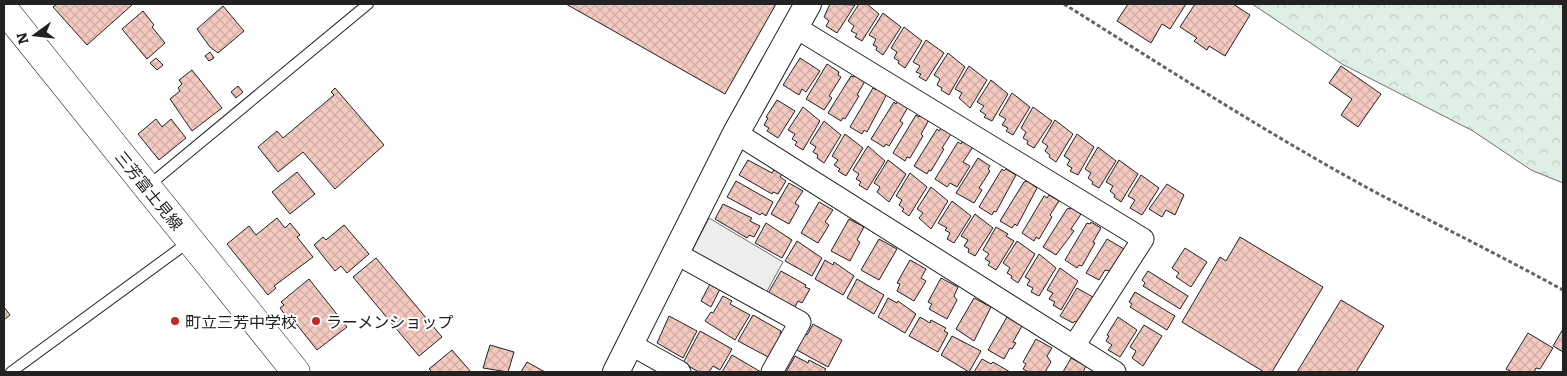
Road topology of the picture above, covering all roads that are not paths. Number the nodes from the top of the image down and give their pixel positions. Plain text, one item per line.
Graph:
1 (368, 4) edge
2 (808, 4) edge
3 (4, 9) edge
4 (795, 28) junction
5 (736, 134) junction
6 (147, 187) junction
7 (190, 240) junction
8 (675, 253) junction
9 (630, 344) junction
10 (1074, 346) junction
11 (12, 372) edge
12 (296, 372) edge
13 (616, 372) edge
14 (680, 372) edge
15 (772, 372) edge
16 (1116, 372) edge

1 - 6 lane
2 - 4 street
3 - 6 main road, 三芳富士見線
4 - 5 street
4 - 10 street
5 - 8 street
5 - 10 street
6 - 7 main road, 三芳富士見線
7 - 11 lane
7 - 12 main road, 三芳富士見線
8 - 9 street
8 - 15 street
9 - 13 street
9 - 14 street
10 - 16 street

